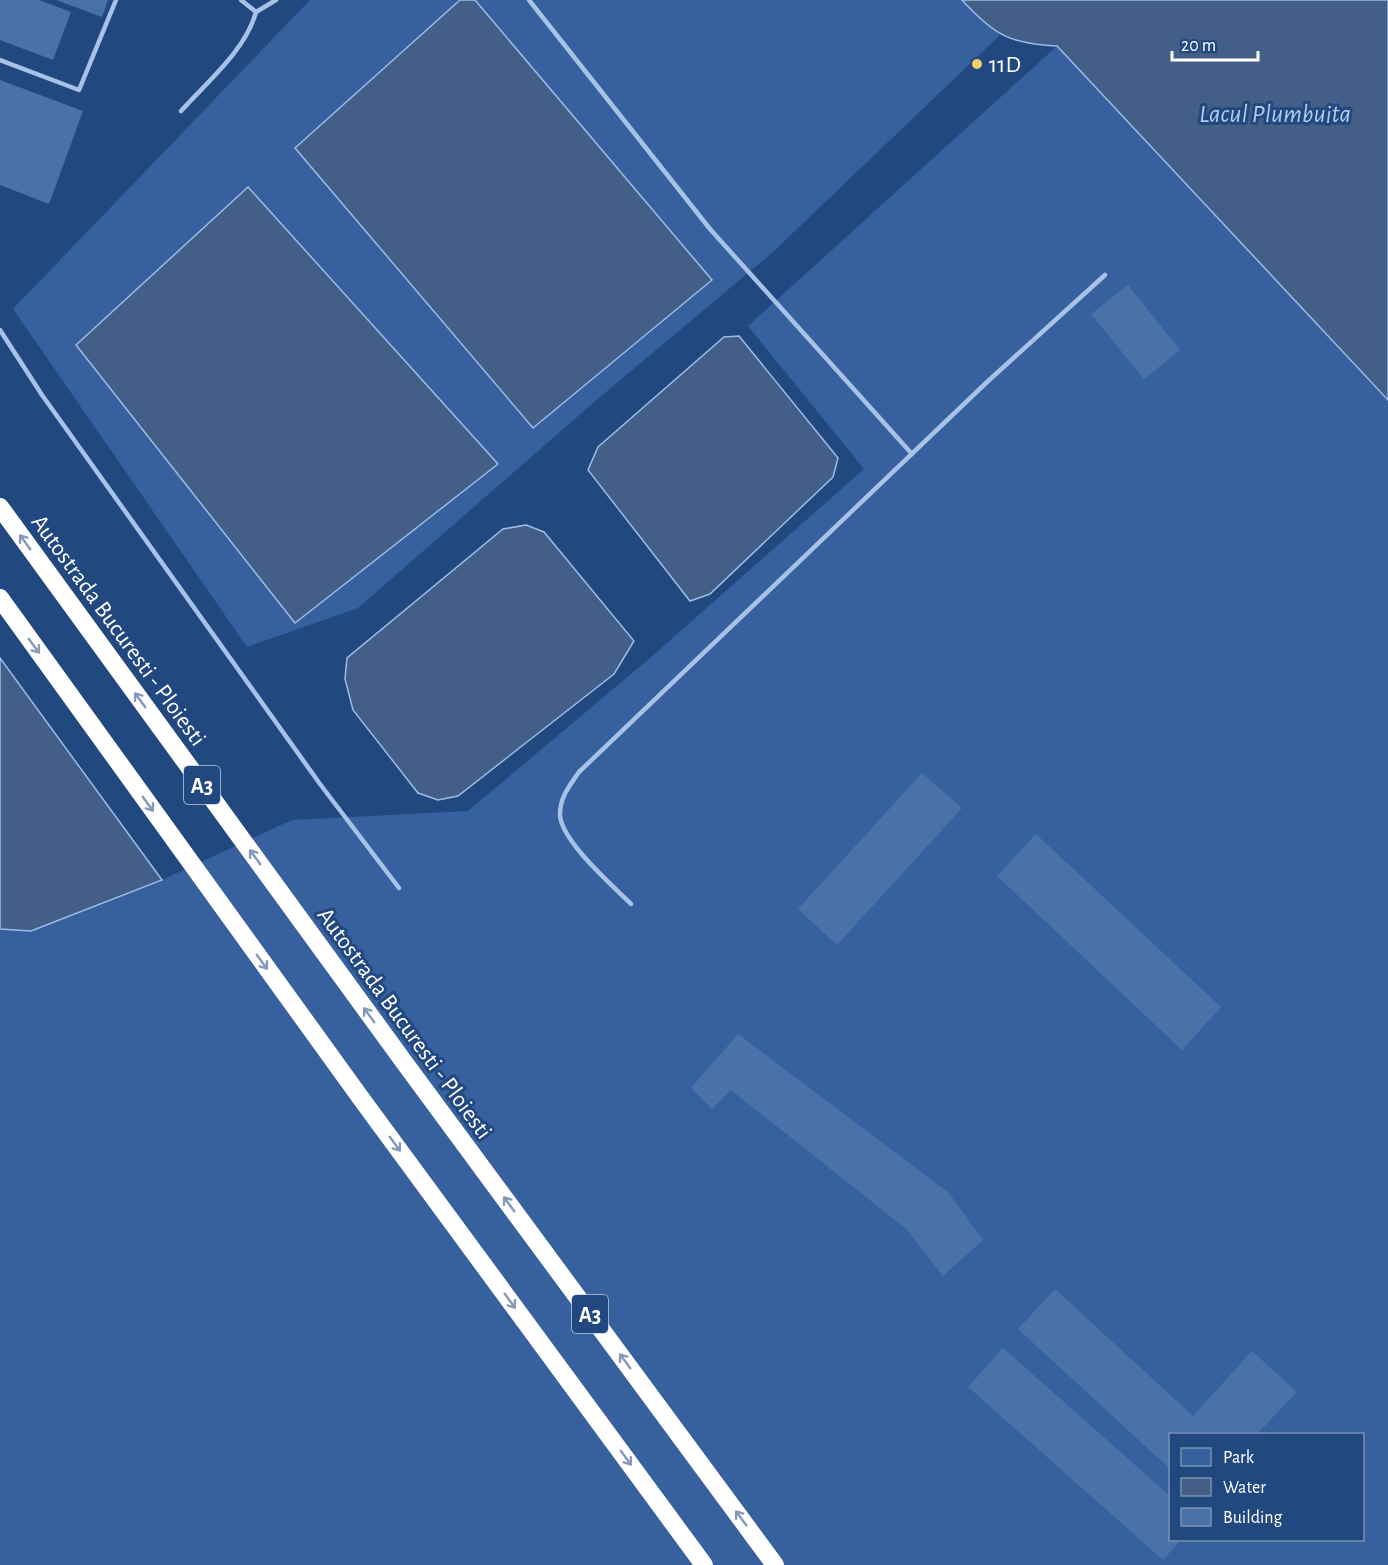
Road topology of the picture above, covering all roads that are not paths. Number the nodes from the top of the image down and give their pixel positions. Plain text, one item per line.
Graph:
1 (116, 0) edge
2 (241, 0) edge
3 (276, 0) edge
4 (529, 0) edge
5 (256, 12) junction
6 (0, 60) edge
7 (181, 111) dead end
8 (1105, 275) dead end
9 (0, 330) edge
10 (912, 454) junction
11 (0, 507) edge
12 (0, 598) edge
13 (399, 888) dead end
14 (631, 904) dead end
15 (704, 1565) edge
16 (775, 1565) edge

1 - 6 lane
2 - 5 lane
3 - 5 lane
4 - 10 lane
5 - 7 lane
8 - 10 lane
9 - 13 lane
10 - 14 lane
16 -> 11 highway, Autostrada Bucuresti - Ploiesti / A3
12 -> 15 highway, A3

